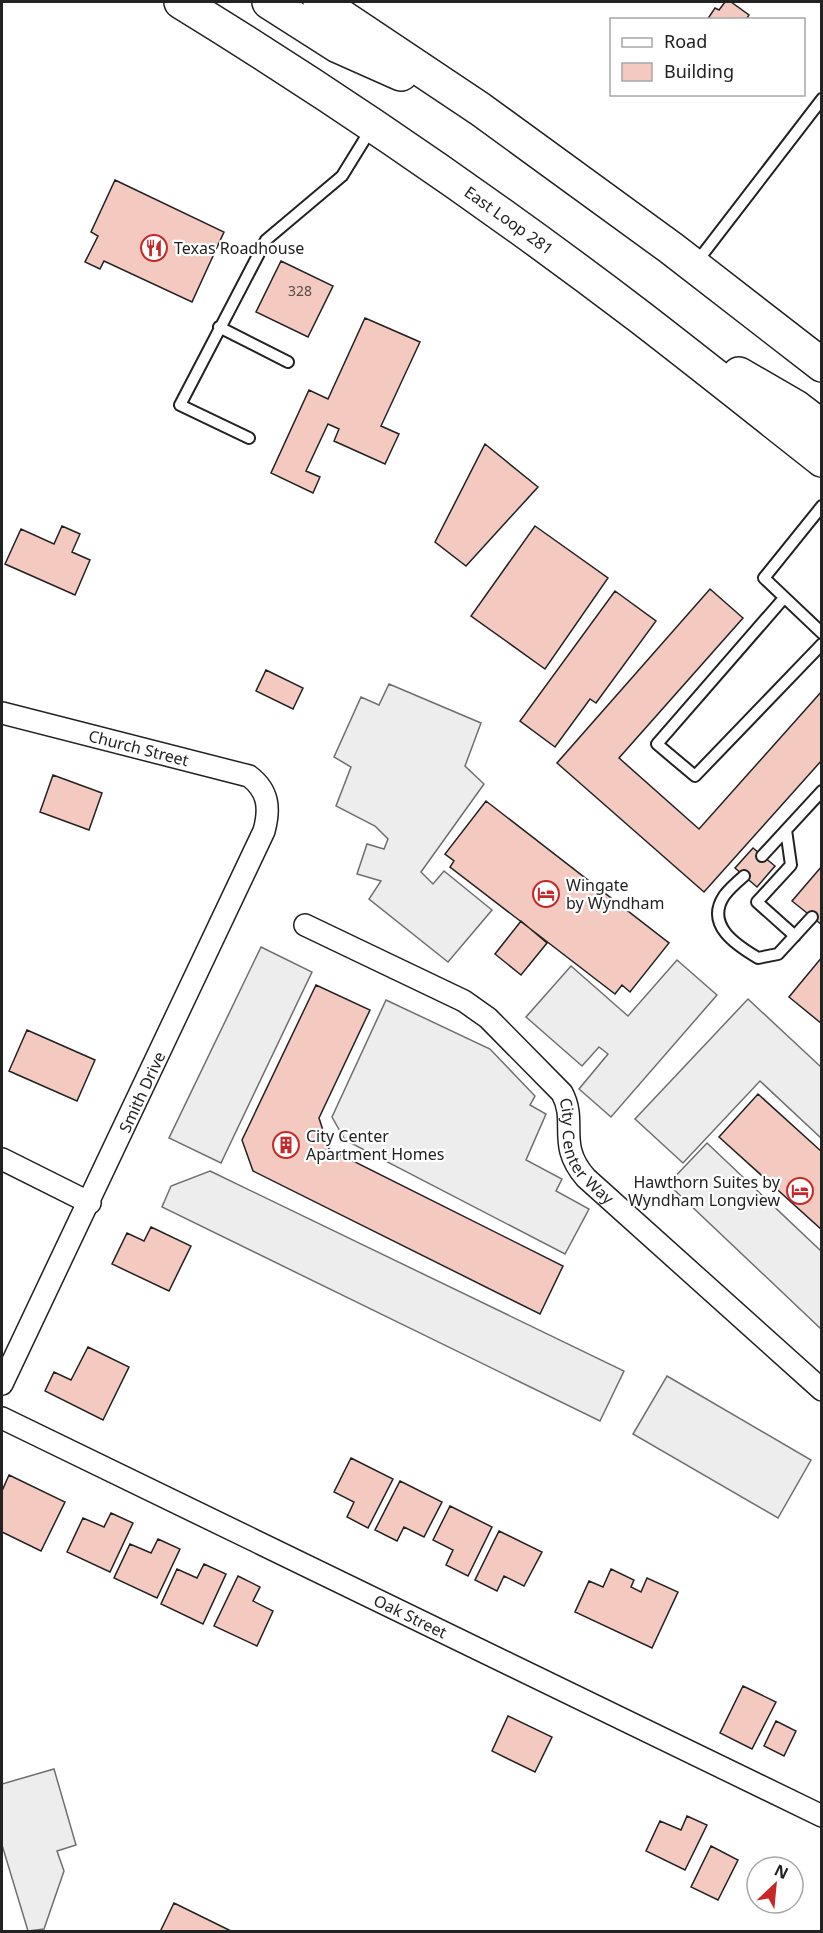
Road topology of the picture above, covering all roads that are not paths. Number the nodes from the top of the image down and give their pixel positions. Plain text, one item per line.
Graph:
1 (269, 2) edge
2 (320, 2) edge
3 (191, 4) edge
4 (822, 99) edge
5 (480, 109) junction
6 (372, 127) junction
7 (694, 266) junction
8 (641, 318) junction
9 (219, 327) junction
10 (288, 362) dead end
11 (822, 365) edge
12 (822, 427) edge
13 (249, 438) dead end
14 (822, 460) edge
15 (822, 506) edge
16 (784, 597) junction
17 (822, 633) edge
18 (822, 644) edge
19 (2, 713) edge
20 (822, 791) edge
21 (266, 796) joint
22 (786, 830) junction
23 (762, 856) dead end
24 (744, 876) dead end
25 (812, 917) dead end
26 (305, 924) dead end
27 (795, 936) junction
28 (2, 1159) edge
29 (90, 1203) junction
30 (2, 1384) edge
31 (822, 1390) edge
32 (2, 1418) edge
33 (822, 1816) edge

1 - 5 highway
2 - 5 highway
3 - 6 highway, East Loop 281
4 - 7 lane
5 - 7 highway
6 - 8 highway, East Loop 281
6 - 9 lane
7 - 11 highway
8 - 12 highway
8 - 14 highway, East Loop 281
9 - 10 lane
9 - 13 lane
15 - 16 lane
16 - 17 lane
16 - 18 lane
19 - 21 street, Church Street
20 - 22 lane
21 - 29 street, Smith Drive
22 - 23 lane
22 - 27 lane
24 - 27 lane
25 - 27 lane
26 - 31 street, City Center Way
28 - 29 street
29 - 30 street, Smith Drive
32 - 33 street, Oak Street

